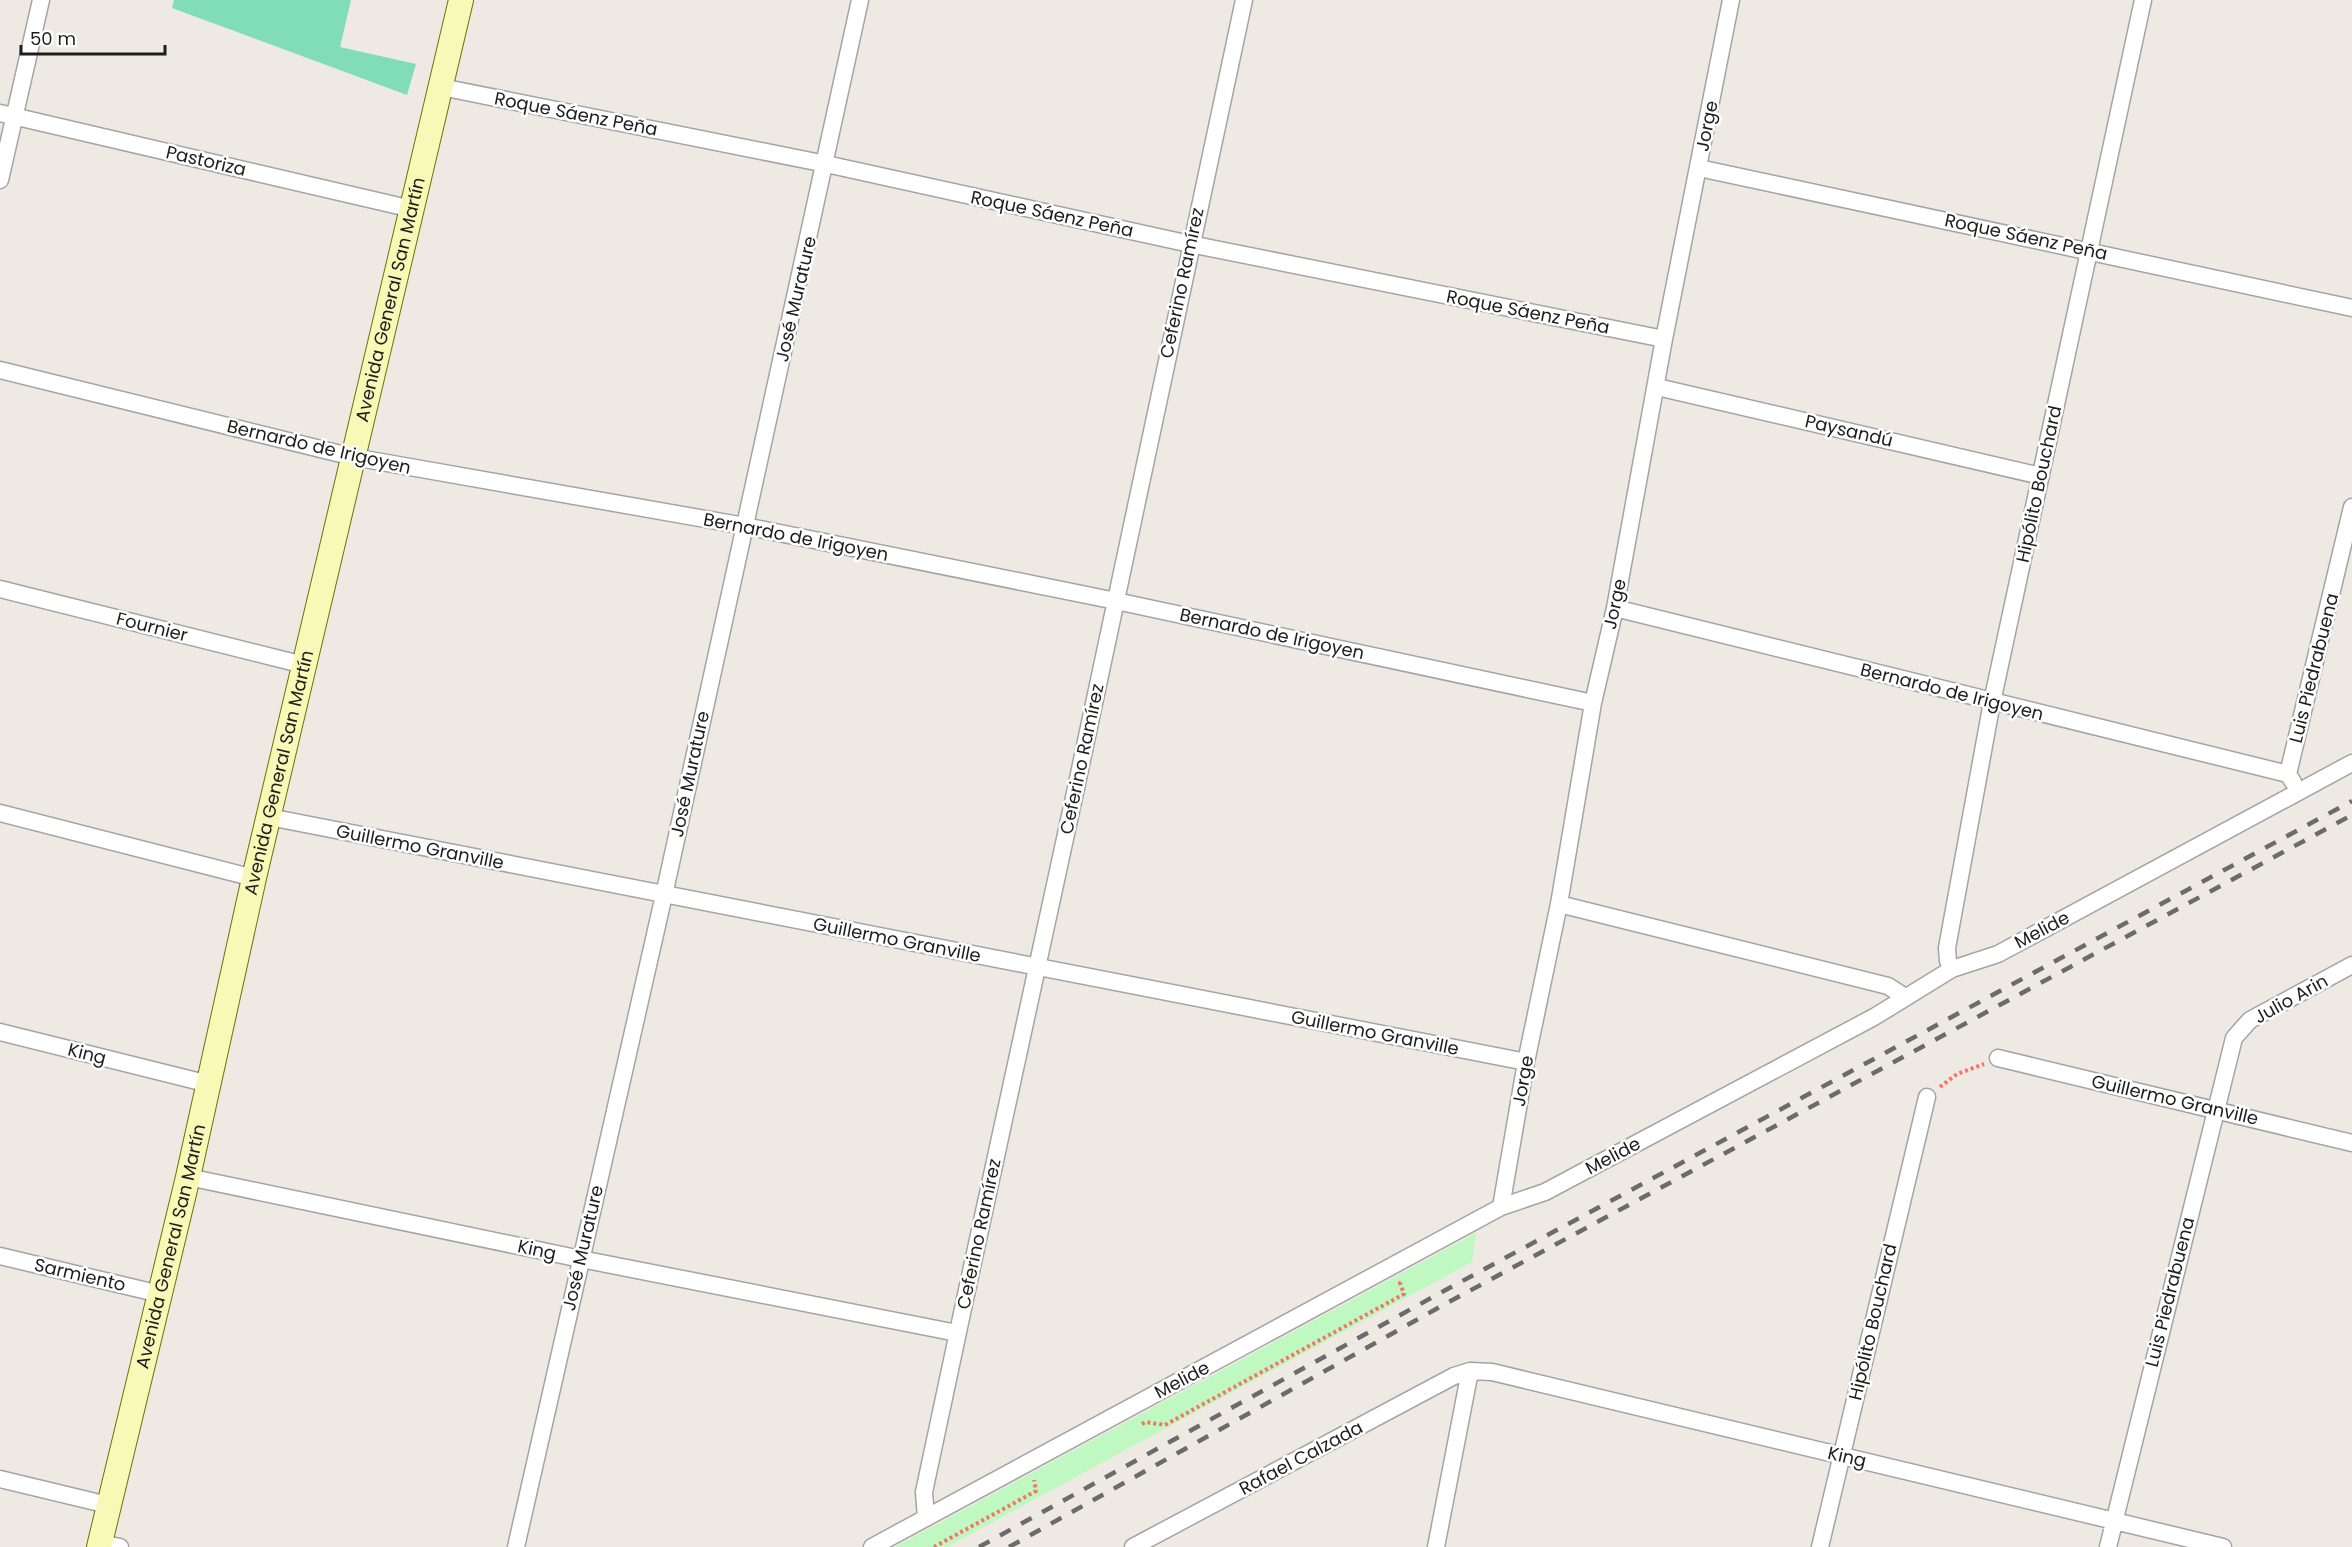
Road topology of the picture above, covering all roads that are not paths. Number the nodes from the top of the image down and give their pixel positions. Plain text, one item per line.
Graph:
1 (41, 0) edge
2 (460, 0) edge
3 (860, 0) edge
4 (1244, 0) edge
5 (1731, 0) edge
6 (2143, 0) edge
7 (441, 87) junction
8 (7, 115) edge
9 (826, 164) junction
10 (1699, 168) junction
11 (0, 180) edge
12 (412, 209) junction
13 (1190, 244) junction
14 (2090, 251) junction
15 (2352, 308) edge
16 (1664, 339) junction
17 (0, 370) edge
18 (1657, 387) junction
19 (353, 457) junction
20 (2041, 476) junction
21 (2352, 507) edge
22 (745, 526) junction
23 (2348, 550) edge
24 (0, 590) edge
25 (1116, 601) junction
26 (1615, 608) junction
27 (304, 665) junction
28 (1992, 702) junction
29 (1593, 703) junction
30 (2352, 763) edge
31 (2288, 774) junction
32 (2298, 792) junction
33 (0, 813) edge
34 (269, 817) junction
35 (255, 878) junction
36 (663, 895) junction
37 (1558, 904) junction
38 (2352, 965) edge
39 (1038, 968) junction
40 (1952, 969) junction
41 (1905, 997) junction
42 (0, 1032) edge
43 (2234, 1038) joint
44 (1998, 1058) road end
45 (1526, 1062) junction
46 (209, 1084) junction
47 (1927, 1097) road end
48 (2215, 1109) junction
49 (2352, 1143) edge
50 (188, 1177) junction
51 (1501, 1207) junction
52 (0, 1256) edge
53 (581, 1259) junction
54 (160, 1294) junction
55 (957, 1333) junction
56 (1470, 1371) junction
57 (1841, 1456) junction
58 (0, 1479) edge
59 (108, 1505) junction
60 (926, 1518) junction
61 (2114, 1521) junction
62 (106, 1546) edge
63 (516, 1547) edge
64 (872, 1547) edge
65 (1133, 1547) edge
66 (1436, 1547) edge
67 (1820, 1547) edge
68 (2108, 1547) edge
69 (2223, 1547) edge

1 - 8 street
2 - 7 main road, Avenida General San Martín
3 - 9 street, José Murature
4 - 13 street, Ceferino Ramírez
5 - 10 street, Jorge
6 - 14 street, Hipólito Bouchard
7 - 9 street, Roque Sáenz Peña
7 - 12 main road, Avenida General San Martín
8 - 11 street
8 - 12 street, Pastoriza
9 - 13 street, Roque Sáenz Peña
9 - 22 street, José Murature
10 - 14 street, Roque Sáenz Peña
10 - 16 street, Jorge
12 - 19 main road, Avenida General San Martín
13 - 16 street, Roque Sáenz Peña
13 - 25 street, Ceferino Ramírez
14 - 15 street, Roque Sáenz Peña
14 - 20 street, Hipólito Bouchard
16 - 18 street, Jorge
17 - 19 street, Bernardo de Irigoyen
18 - 20 street, Paysandú
18 - 26 street, Jorge
19 - 22 street, Bernardo de Irigoyen
19 - 27 main road, Avenida General San Martín
20 - 28 street, Hipólito Bouchard
21 - 23 street, Luis Piedrabuena
22 - 25 street, Bernardo de Irigoyen
22 - 36 street, José Murature
23 - 31 street, Luis Piedrabuena
24 - 27 street, Fournier
25 - 29 street, Bernardo de Irigoyen
25 - 39 street, Ceferino Ramírez
26 - 28 street, Bernardo de Irigoyen
26 - 29 street, Jorge
27 - 34 main road, Avenida General San Martín
28 - 31 street, Bernardo de Irigoyen
28 - 40 street, Hipólito Bouchard
29 - 37 street, Jorge
30 - 32 street, Melide
31 - 32 street
32 - 40 street, Melide
33 - 35 street
34 - 35 main road, Avenida General San Martín
34 - 36 street, Guillermo Granville
35 - 46 main road, Avenida General San Martín
36 - 39 street, Guillermo Granville
36 - 53 street, José Murature
37 - 41 street
37 - 45 street, Jorge
38 - 43 street, Julio Arin
39 - 45 street, Guillermo Granville
39 - 55 street, Ceferino Ramírez
40 - 41 street, Melide
41 - 51 street, Melide
42 - 46 street, King
43 - 48 street, Luis Piedrabuena
44 - 48 street, Guillermo Granville
45 - 51 street, Jorge
46 - 50 main road, Avenida General San Martín
47 - 57 street, Hipólito Bouchard
48 - 49 street, Guillermo Granville
48 - 61 street, Luis Piedrabuena
50 - 53 street, King
50 - 54 main road, Avenida General San Martín
51 - 60 street, Melide
52 - 54 street, Sarmiento
53 - 55 street, King
53 - 63 street, José Murature
54 - 59 main road, Avenida General San Martín
55 - 60 street, Ceferino Ramírez
56 - 57 street, King
56 - 65 street, Rafael Calzada
56 - 66 street
57 - 61 street, King
57 - 67 street, Hipólito Bouchard
58 - 59 street
59 - 62 main road, Avenida General San Martín
60 - 64 street, Melide
61 - 68 street, Luis Piedrabuena
61 - 69 street, King

